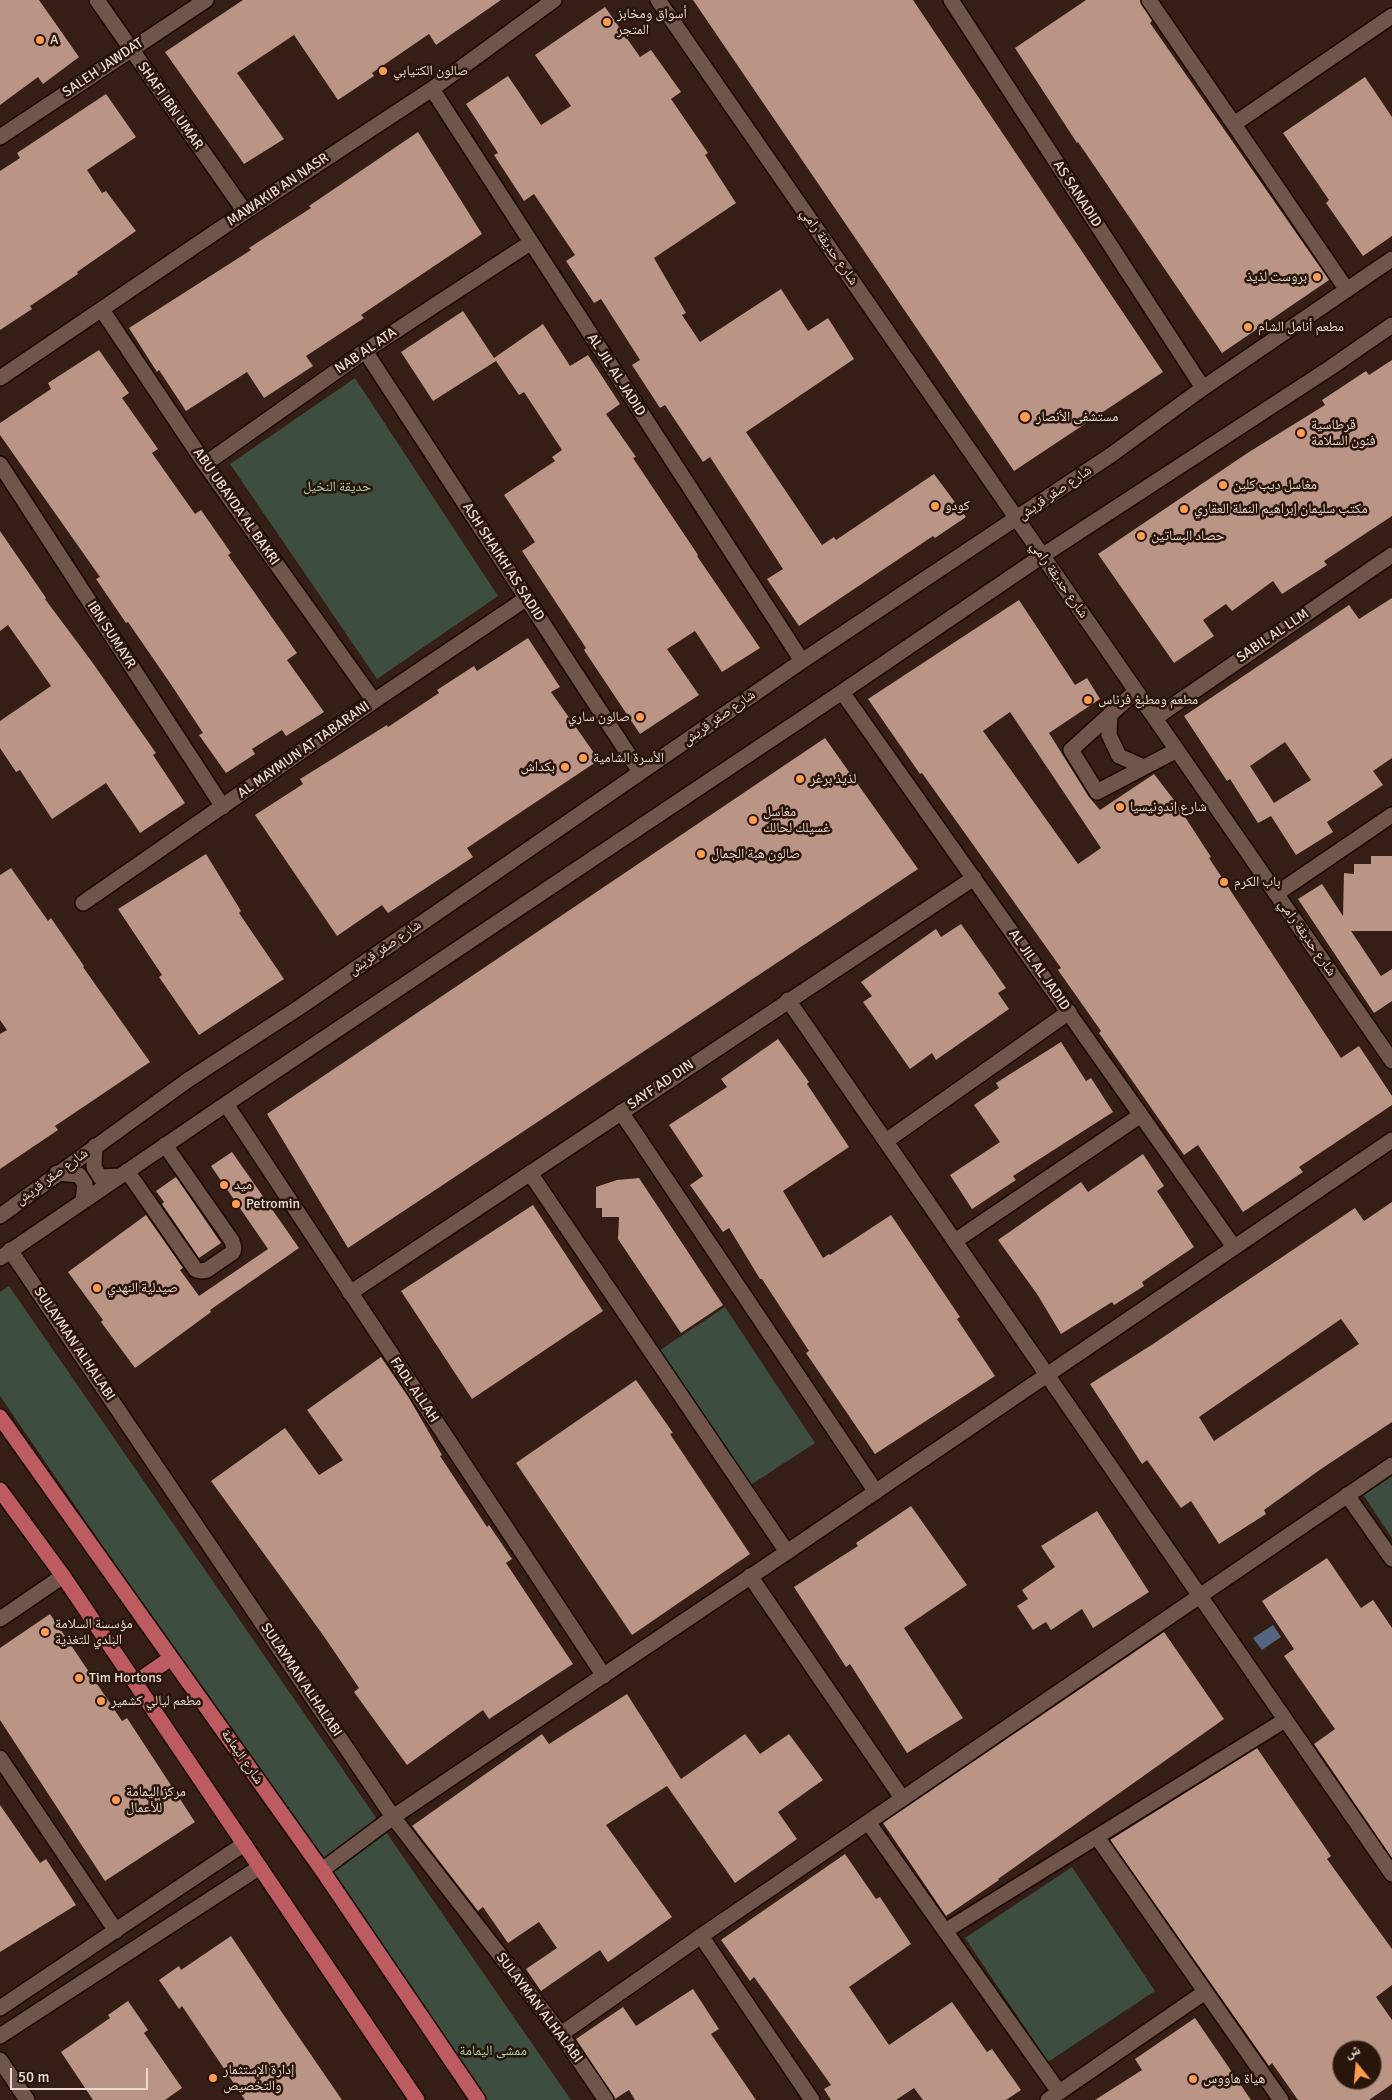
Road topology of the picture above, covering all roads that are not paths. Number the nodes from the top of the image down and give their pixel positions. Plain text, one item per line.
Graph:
1 (97, 0) edge
2 (206, 0) edge
3 (554, 0) edge
4 (658, 0) edge
5 (951, 0) edge
6 (1149, 0) edge
7 (1392, 16) edge
8 (130, 50) junction
9 (432, 89) junction
10 (1234, 124) junction
11 (0, 137) edge
12 (245, 212) junction
13 (530, 243) junction
14 (1392, 259) edge
15 (1347, 290) junction
16 (102, 310) junction
17 (1392, 324) edge
18 (365, 351) junction
19 (0, 378) edge
20 (1203, 388) junction
21 (0, 464) edge
22 (205, 464) junction
23 (1017, 519) junction
24 (1392, 555) edge
25 (1042, 556) junction
26 (526, 598) junction
27 (802, 660) junction
28 (1136, 691) junction
29 (842, 692) junction
30 (374, 701) junction
31 (1110, 714) junction
32 (1155, 718) junction
33 (1177, 750) junction
34 (1144, 767) junction
35 (640, 772) junction
36 (223, 807) junction
37 (1392, 815) edge
38 (974, 878) junction
39 (1276, 894) junction
40 (83, 903) dead end
41 (788, 1000) junction
42 (1069, 1012) junction
43 (1386, 1038) edge
44 (1392, 1061) edge
45 (226, 1104) junction
46 (621, 1112) junction
47 (1141, 1115) junction
48 (1392, 1140) edge
49 (886, 1142) junction
50 (165, 1145) junction
51 (95, 1146) junction
52 (57, 1173) junction
53 (530, 1173) junction
54 (123, 1174) junction
55 (83, 1201) junction
56 (0, 1216) edge
57 (955, 1241) junction
58 (1234, 1247) junction
59 (5, 1254) edge
60 (350, 1293) junction
61 (1047, 1375) junction
62 (0, 1417) edge
63 (1392, 1465) edge
64 (0, 1490) edge
65 (876, 1492) junction
66 (1347, 1495) junction
67 (787, 1552) junction
68 (1392, 1559) edge
69 (63, 1576) junction
70 (750, 1576) junction
71 (1200, 1596) junction
72 (0, 1619) edge
73 (171, 1658) junction
74 (604, 1676) junction
75 (135, 1683) junction
76 (1285, 1720) junction
77 (0, 1758) edge
78 (902, 1798) junction
79 (394, 1818) junction
80 (868, 1822) junction
81 (1097, 1837) junction
82 (244, 1844) junction
83 (260, 1867) junction
84 (322, 1870) junction
85 (1392, 1874) edge
86 (116, 1931) junction
87 (945, 1931) junction
88 (701, 1936) junction
89 (1205, 1992) junction
90 (0, 2008) edge
91 (561, 2034) junction
92 (0, 2036) edge
93 (0, 2060) edge
94 (1053, 2096) edge
95 (28, 2100) edge
96 (418, 2100) edge
97 (478, 2100) edge
98 (606, 2100) edge
99 (812, 2100) edge
100 (1281, 2100) edge

1 - 8 street, SHAFI IBN UMAR
2 - 8 street, SALEH JAWDAT
3 - 9 street, MAWAKIB AN NASR
4 - 23 street, شارع حديقة رامي
5 - 20 street, AS SANADID
6 - 10 street
7 - 10 street
8 - 11 street, SALEH JAWDAT
8 - 12 street, SHAFI IBN UMAR
9 - 12 street, MAWAKIB AN NASR
9 - 13 street, AL JIL AL JADID
10 - 15 street
12 - 16 street, MAWAKIB AN NASR
13 - 18 street, NAB AL ATA
13 - 27 street, AL JIL AL JADID
14 - 15 street, شارع صقر قريش
15 - 20 street, شارع صقر قريش
16 - 19 street, MAWAKIB AN NASR
16 - 22 street, ABU UBAYDA AL BAKRI
17 - 25 street
18 - 22 street, NAB AL ATA
18 - 26 street, ASH SHAIKH AS SADID
20 - 23 street, شارع صقر قريش
21 - 36 street, IBN SUMAYR
22 - 30 street, ABU UBAYDA AL BAKRI
23 - 25 street, شارع حديقة رامي
23 - 27 street, شارع صقر قريش
24 - 32 street, SABIL AL LLM
25 - 28 street, شارع حديقة رامي
25 - 29 street
26 - 30 street, AL MAYMUN AT TABARANI
26 - 35 street, ASH SHAIKH AS SADID
27 - 35 street, شارع صقر قريش
28 - 31 street
28 - 32 street, شارع حديقة رامي
29 - 38 street, AL JIL AL JADID
29 - 45 street
30 - 36 street, AL MAYMUN AT TABARANI
31 - 34 street
31 - 34 street
32 - 33 street, شارع حديقة رامي
33 - 34 street
33 - 39 street, شارع حديقة رامي
35 - 51 street, شارع صقر قريش
36 - 40 street, AL MAYMUN AT TABARANI
37 - 39 street
38 - 41 street, SAYF AD DIN
38 - 42 street, AL JIL AL JADID
39 - 43 street, شارع حديقة رامي
41 - 46 street, SAYF AD DIN
41 - 49 street
42 - 47 street, AL JIL AL JADID
42 - 49 street
43 - 44 street, شارع حديقة رامي
45 - 50 street
45 - 60 street, FADL ALLAH
46 - 53 street, SAYF AD DIN
46 - 65 street
47 - 57 street
47 - 58 street, AL JIL AL JADID
48 - 58 street
49 - 57 street
50 - 54 street
50 - 54 street
51 - 52 street, شارع صقر قريش
51 - 54 street
52 - 55 street
52 - 56 street, شارع صقر قريش
53 - 60 street, SAYF AD DIN
53 - 67 street
54 - 55 street
55 - 59 street
57 - 61 street
58 - 61 street
59 - 79 street, SULAYMAN ALHALABI
60 - 74 street, FADL ALLAH
61 - 65 street
61 - 71 street
62 - 73 main road, شارع اليمامة
63 - 66 street
64 - 69 main road
65 - 67 street
66 - 68 street
66 - 71 street
67 - 70 street
69 - 72 street
69 - 75 main road
70 - 74 street
70 - 78 street
71 - 76 street
71 - 78 street
73 - 75 main road
73 - 84 main road, شارع اليمامة
74 - 79 street
75 - 82 main road
76 - 81 street
76 - 85 street
77 - 86 street
78 - 80 street
79 - 84 street
79 - 91 street, SULAYMAN ALHALABI
80 - 87 street
80 - 88 street
81 - 87 street
81 - 89 street
82 - 83 main road
82 - 86 street
83 - 92 street
83 - 96 main road
84 - 97 main road, شارع اليمامة
86 - 90 street
87 - 94 street
88 - 91 street
88 - 99 street
89 - 94 street
89 - 100 street
91 - 98 street, SULAYMAN ALHALABI
93 - 95 street

